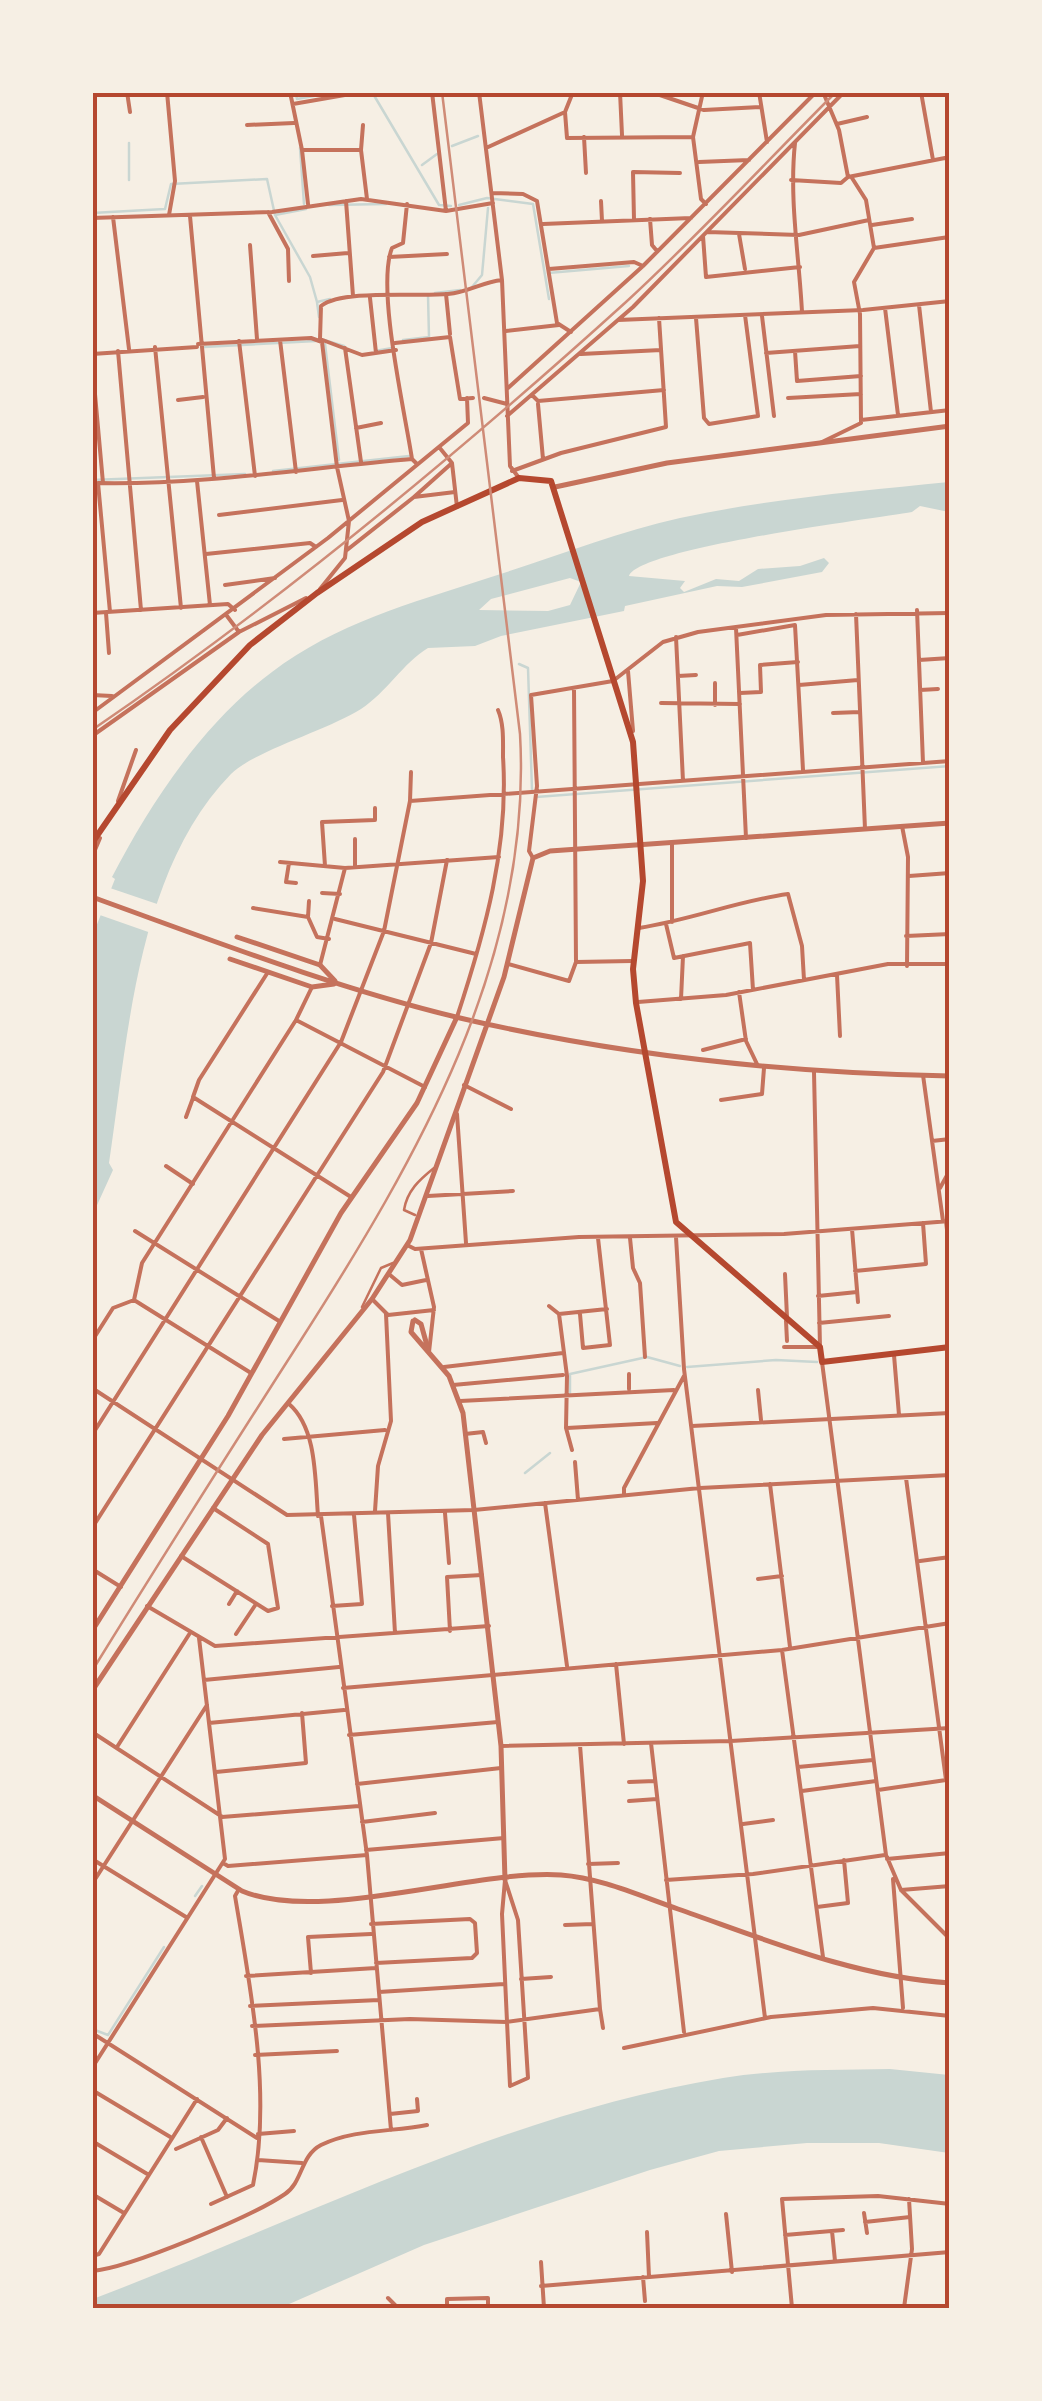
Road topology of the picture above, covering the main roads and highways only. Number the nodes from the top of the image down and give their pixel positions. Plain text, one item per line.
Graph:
1 (92, 844) edge
2 (950, 1347) edge

1 - 2 main road

